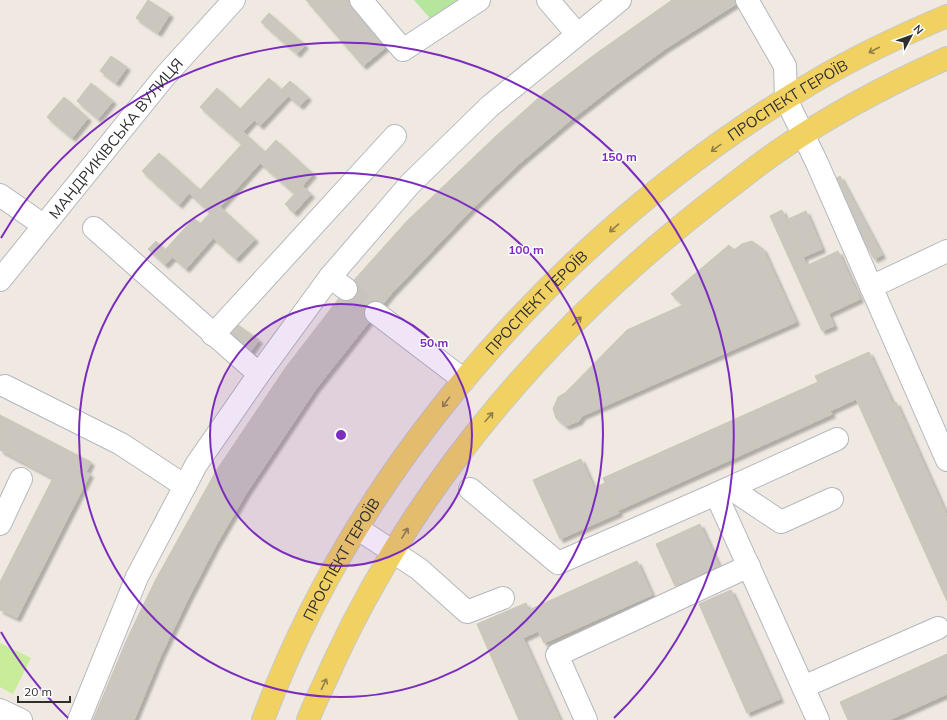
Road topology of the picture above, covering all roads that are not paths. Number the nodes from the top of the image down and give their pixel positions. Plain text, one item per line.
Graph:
1 (234, 0) edge
2 (361, 0) edge
3 (479, 0) edge
4 (548, 0) edge
5 (620, 0) edge
6 (747, 0) edge
7 (947, 16) edge
8 (576, 34) junction
9 (947, 58) edge
10 (786, 99) junction
11 (804, 134) junction
12 (396, 136) dead end
13 (0, 195) edge
14 (43, 225) junction
15 (94, 228) dead end
16 (947, 251) edge
17 (0, 280) edge
18 (871, 287) junction
19 (376, 313) tunnel mouth
20 (213, 334) junction
21 (259, 374) junction
22 (464, 380) junction
23 (5, 386) dead end
24 (837, 439) dead end
25 (947, 460) edge
26 (21, 479) dead end
27 (185, 486) junction
28 (470, 489) dead end
29 (723, 491) junction
30 (832, 499) dead end
31 (0, 524) edge
32 (357, 528) junction
33 (394, 552) junction
34 (749, 566) junction
35 (503, 598) dead end
36 (938, 628) dead end
37 (803, 687) junction
38 (0, 710) edge
39 (312, 718) edge
40 (21, 720) edge
41 (79, 720) edge
42 (263, 720) edge
43 (586, 720) edge
44 (818, 720) edge

1 - 14 street, МАНДРИКІВСЬКА ВУЛИЦЯ
2 - 3 street
4 - 8 street
5 - 8 street
6 - 10 street
7 -> 10 main road, ПРОСПЕКТ ГЕРОЇВ
8 - 21 street
9 - 11 main road
10 - 11 street
10 -> 22 main road, ПРОСПЕКТ ГЕРОЇВ
11 - 18 street
33 -> 11 main road
12 - 20 street
13 - 14 street
14 - 17 street, МАНДРИКІВСЬКА ВУЛИЦЯ
15 - 20 street
16 - 18 street
18 - 25 street
19 - 22 street
20 - 21 street
21 - 27 street
22 -> 32 main road, ПРОСПЕКТ ГЕРОЇВ
23 - 27 street
24 - 29 street
26 - 31 street
27 - 41 street
28 - 29 street
29 - 30 street
29 - 34 street
32 - 33 street
32 - 42 main road, ПРОСПЕКТ ГЕРОЇВ
33 - 35 street
39 -> 33 main road
34 - 37 street
34 - 43 street
36 - 37 street
37 - 44 street
38 - 40 street

